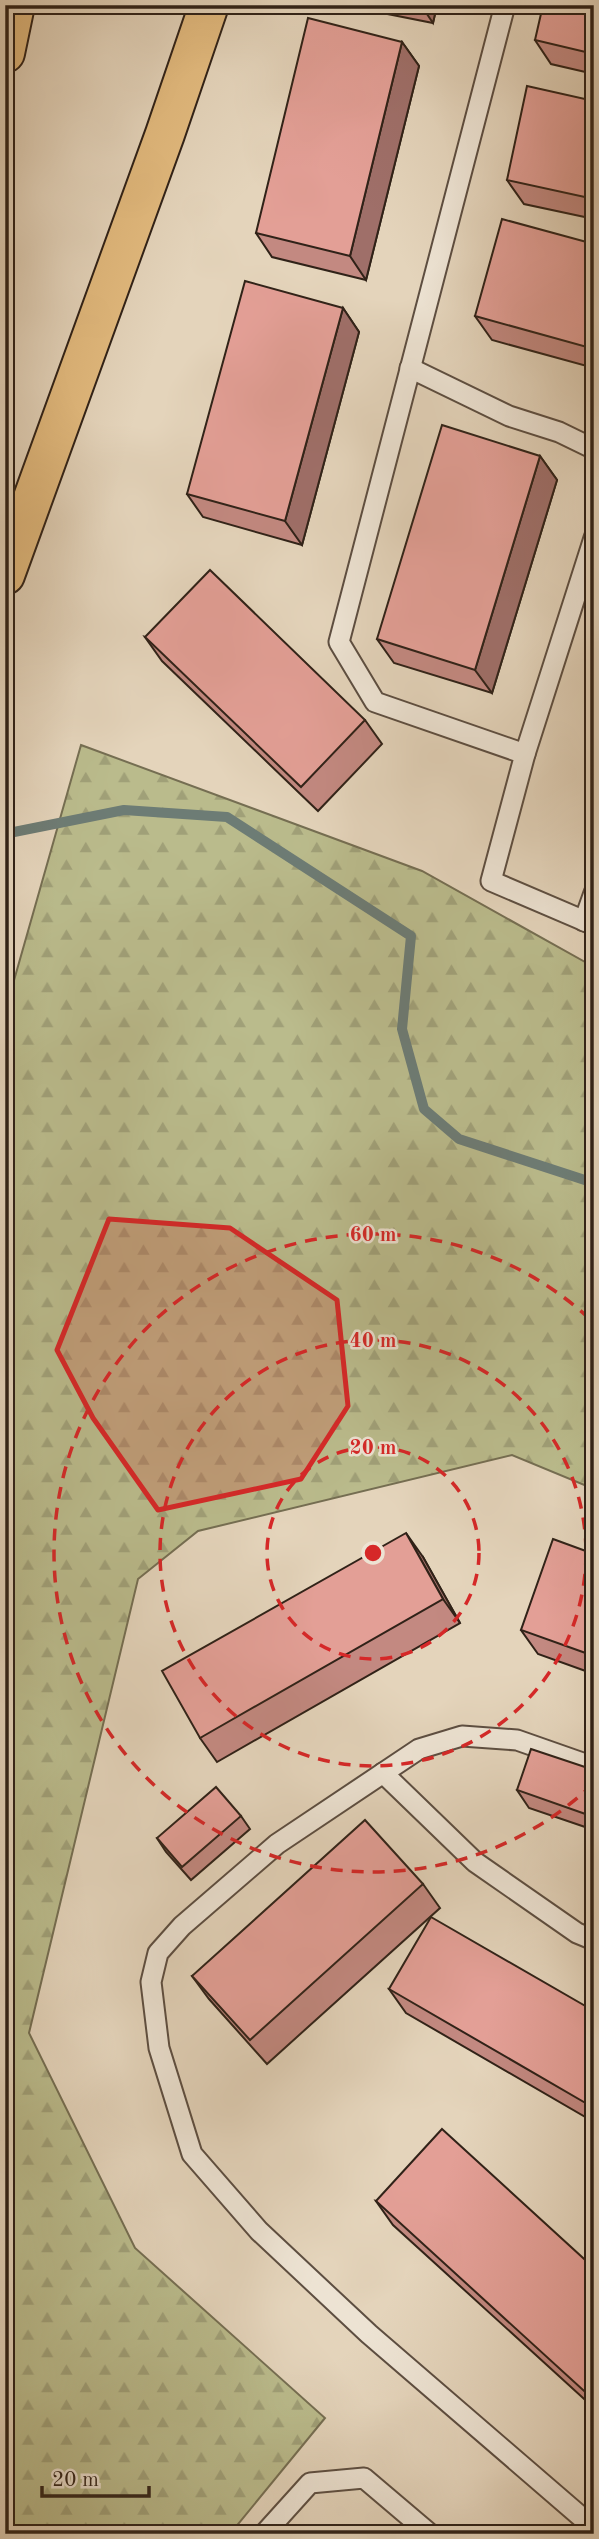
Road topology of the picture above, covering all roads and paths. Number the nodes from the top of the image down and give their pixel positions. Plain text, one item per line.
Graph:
1 (15, 5) edge
2 (209, 5) edge
3 (505, 5) edge
4 (5, 53) edge
5 (410, 368) junction
6 (594, 449) edge
7 (594, 538) edge
8 (5, 575) edge
9 (526, 754) junction
10 (594, 894) edge
11 (589, 923) edge
12 (594, 1767) edge
13 (383, 1773) junction
14 (594, 1940) edge
15 (594, 2528) edge
16 (264, 2534) edge
17 (430, 2534) edge

1 - 4 highway
2 - 8 highway
3 - 5 lane
5 - 6 lane
5 - 9 lane
7 - 9 lane
9 - 11 lane
10 - 11 lane
12 - 13 lane
13 - 14 lane
13 - 15 lane
16 - 17 lane

